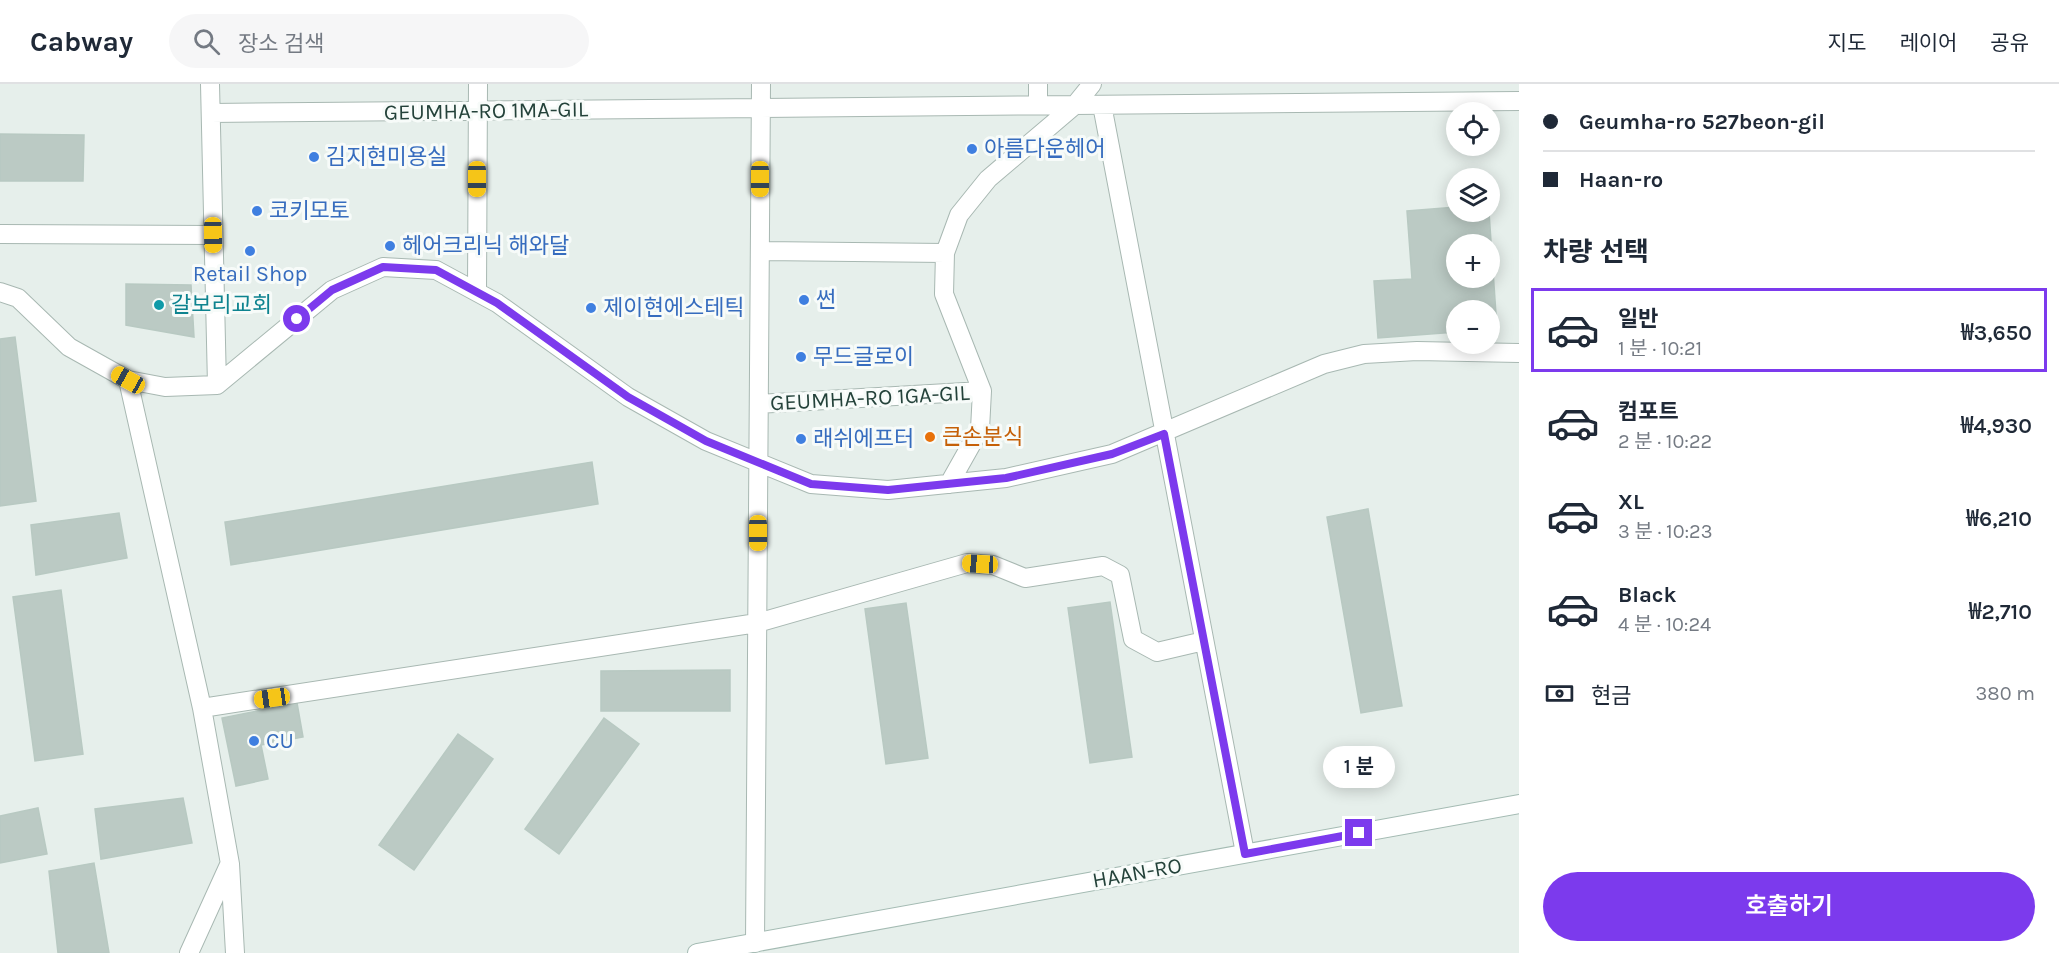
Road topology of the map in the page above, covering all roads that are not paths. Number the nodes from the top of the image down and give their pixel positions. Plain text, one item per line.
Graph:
1 (210, 84) edge
2 (478, 84) edge
3 (761, 84) edge
4 (1038, 84) edge
5 (1092, 84) edge
6 (1519, 101) edge
7 (1038, 105) junction
8 (1075, 105) junction
9 (1102, 105) junction
10 (761, 108) junction
11 (478, 111) junction
12 (211, 113) junction
13 (0, 234) edge
14 (213, 235) junction
15 (760, 251) junction
16 (945, 253) junction
17 (0, 292) edge
18 (477, 292) junction
19 (1519, 353) edge
20 (128, 380) junction
21 (217, 385) junction
22 (982, 391) junction
23 (759, 404) junction
24 (1164, 434) junction
25 (758, 465) junction
26 (949, 484) junction
27 (757, 623) junction
28 (1204, 641) junction
29 (202, 708) junction
30 (1519, 804) edge
31 (1245, 854) junction
32 (230, 864) junction
33 (755, 943) junction
34 (189, 953) edge
35 (235, 953) edge
36 (697, 953) edge

1 - 12 street
2 - 11 street
3 - 10 street
4 - 7 street
5 - 8 street, GEUMHA-RO 1GA-GIL
6 - 9 street, GEUMHA-RO 1MA-GIL
7 - 8 street, GEUMHA-RO 1MA-GIL
7 - 10 street, GEUMHA-RO 1MA-GIL
8 - 9 street, GEUMHA-RO 1MA-GIL
8 - 16 street, GEUMHA-RO 1GA-GIL
9 - 24 street
10 - 11 street, GEUMHA-RO 1MA-GIL
10 - 15 street
11 - 12 street, GEUMHA-RO 1MA-GIL
11 - 18 street
12 - 14 street
13 - 14 street
14 - 21 street
15 - 16 street
15 - 23 street
16 - 22 street, GEUMHA-RO 1GA-GIL
17 - 20 street
18 - 21 street
18 - 25 street
19 - 24 street
20 - 21 street
20 - 29 street
22 - 23 street, GEUMHA-RO 1GA-GIL
22 - 26 street, GEUMHA-RO 1GA-GIL
23 - 25 street
24 - 26 street
24 - 28 street
25 - 26 street
25 - 27 street
27 - 28 street
27 - 29 street
27 - 33 street
28 - 31 street
29 - 32 street
30 - 31 street, HAAN-RO
31 - 33 street, HAAN-RO
32 - 34 street
32 - 35 street
33 - 36 street, HAAN-RO

